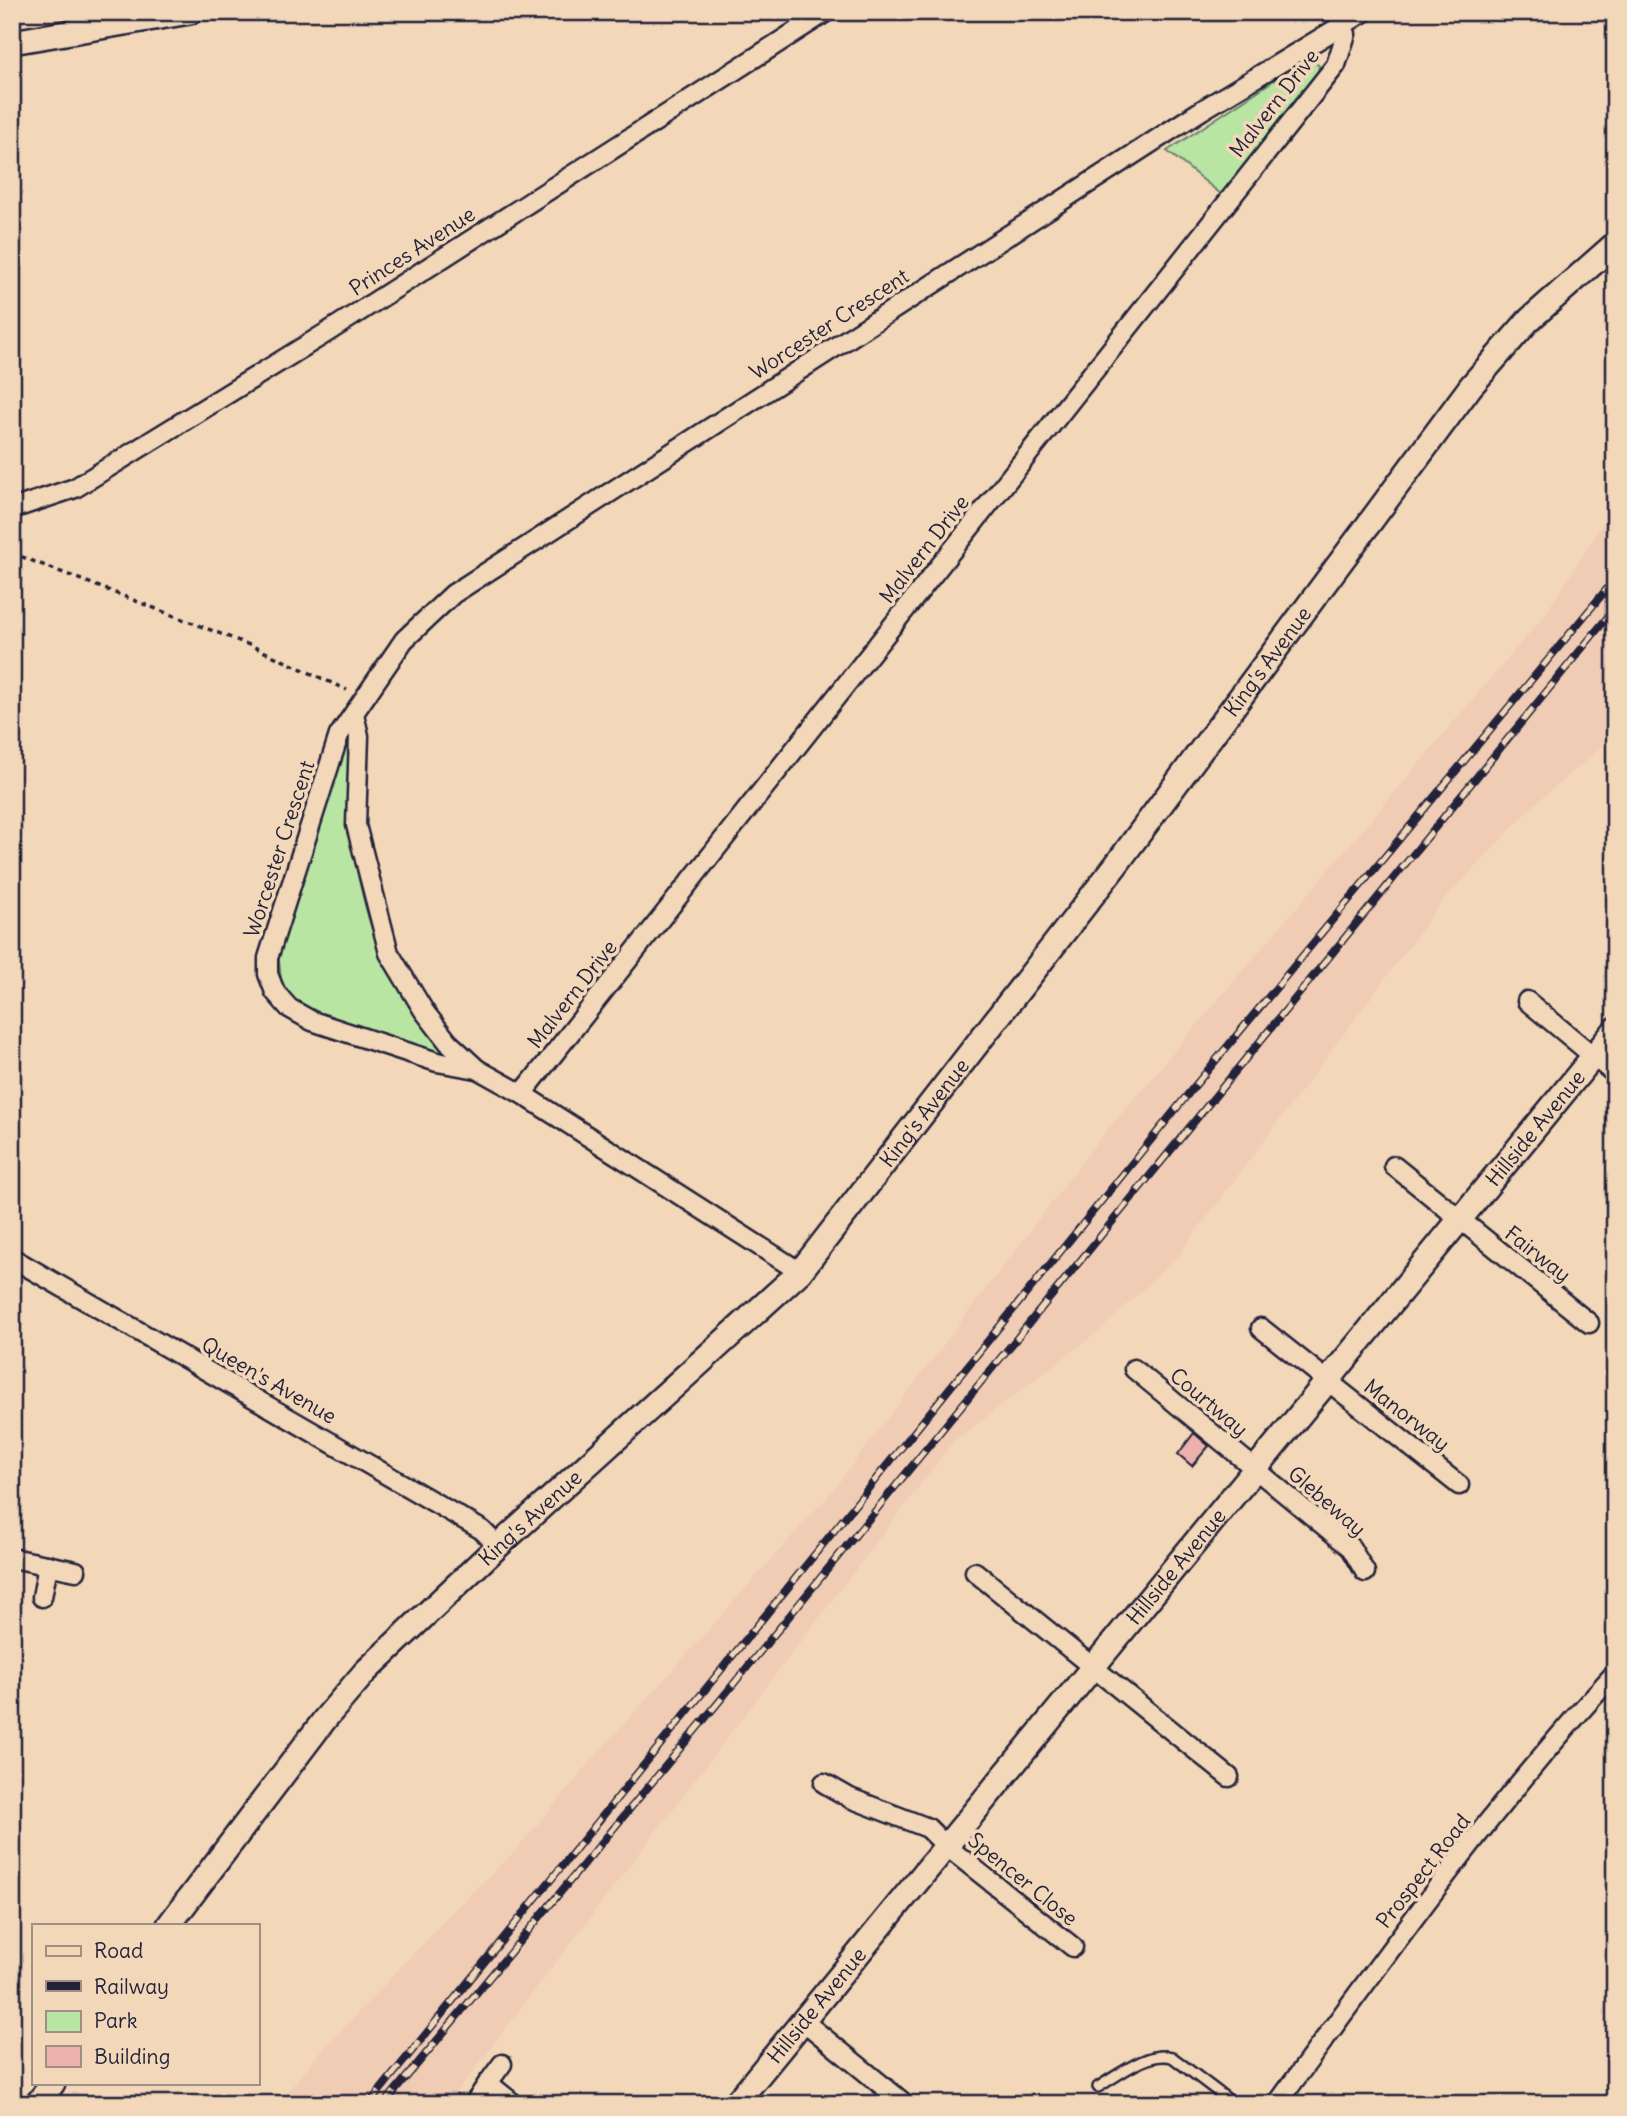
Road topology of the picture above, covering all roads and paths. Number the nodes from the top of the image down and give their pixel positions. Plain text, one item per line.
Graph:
1 (190, 12) edge
2 (826, 12) edge
3 (1364, 12) edge
4 (1343, 25) junction
5 (12, 42) edge
6 (1615, 244) edge
7 (12, 509) edge
8 (12, 554) edge
9 (364, 698) junction
10 (354, 714) junction
11 (1527, 1001) dead end
12 (1615, 1030) edge
13 (1593, 1056) junction
14 (477, 1069) junction
15 (1615, 1073) edge
16 (522, 1094) junction
17 (1394, 1167) dead end
18 (1460, 1220) junction
19 (12, 1258) edge
20 (800, 1272) junction
21 (1589, 1322) dead end
22 (1261, 1328) dead end
23 (1134, 1369) dead end
24 (1326, 1381) junction
25 (1255, 1469) junction
26 (1459, 1485) dead end
27 (498, 1546) junction
28 (12, 1558) edge
29 (48, 1565) junction
30 (76, 1571) dead end
31 (975, 1572) dead end
32 (1365, 1572) dead end
33 (42, 1597) dead end
34 (1092, 1669) junction
35 (1615, 1673) edge
36 (1229, 1777) dead end
37 (824, 1783) dead end
38 (946, 1846) junction
39 (170, 1924) edge
40 (1073, 1947) dead end
41 (802, 2020) junction
42 (502, 2064) dead end
43 (488, 2083) junction
44 (51, 2084) edge
45 (1098, 2087) dead end
46 (37, 2104) edge
47 (474, 2104) edge
48 (514, 2104) edge
49 (735, 2104) edge
50 (905, 2104) edge
51 (1234, 2104) edge
52 (1277, 2104) edge

1 - 5 street
2 - 7 street, Princes Avenue
3 - 4 street, Worcester Crescent
4 - 9 street, Worcester Crescent
4 - 16 street, Malvern Drive
6 - 20 street, King's Avenue
8 - 9 path
9 - 10 street, Worcester Crescent
10 - 14 street, Worcester Crescent
10 - 14 street, Worcester Crescent
11 - 13 street
12 - 13 street, Hillside Avenue
13 - 15 street
13 - 18 street, Hillside Avenue
14 - 16 street, Worcester Crescent
16 - 20 street, Worcester Crescent
17 - 18 street, Fairway
18 - 21 street, Fairway
18 - 24 street, Hillside Avenue
19 - 27 street, Queen's Avenue
20 - 27 street, King's Avenue
22 - 24 street, Manorway
23 - 25 street, Courtway
24 - 25 street, Hillside Avenue
24 - 26 street, Manorway
25 - 32 street, Glebeway
25 - 34 street, Hillside Avenue
27 - 39 street, King's Avenue
28 - 29 street
29 - 30 street
29 - 33 street
31 - 34 street
34 - 36 street
34 - 38 street, Hillside Avenue
35 - 52 street, Prospect Road
37 - 38 street, Spencer Close
38 - 40 street, Spencer Close
38 - 41 street, Hillside Avenue
41 - 49 street, Hillside Avenue
41 - 50 street
42 - 43 street
43 - 47 street
43 - 48 street
44 - 46 street
45 - 51 lane

